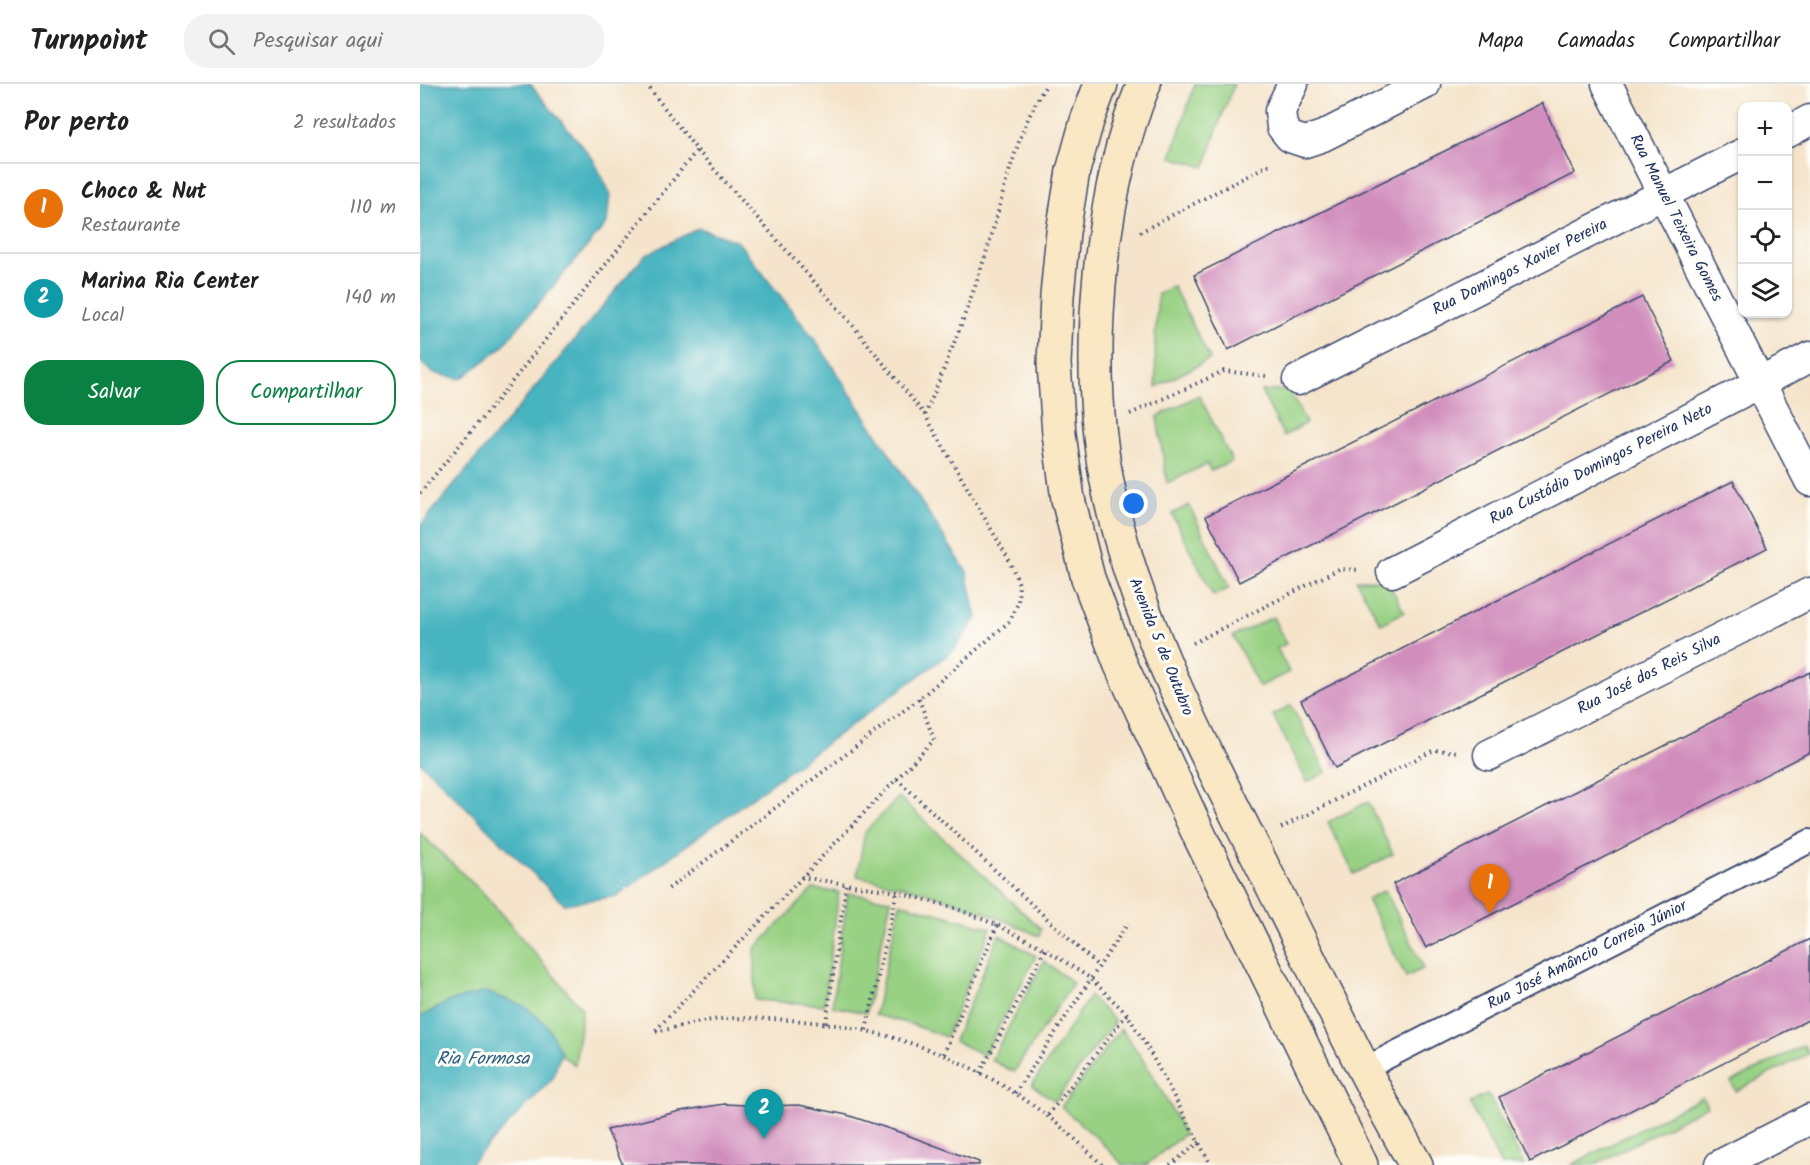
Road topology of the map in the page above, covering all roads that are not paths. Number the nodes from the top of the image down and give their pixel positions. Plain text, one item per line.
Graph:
1 (1101, 84) edge
2 (1144, 84) edge
3 (1293, 84) edge
4 (1425, 84) edge
5 (1607, 84) edge
6 (1810, 120) edge
7 (1792, 130) edge
8 (1739, 156) edge
9 (1663, 194) junction
10 (1810, 357) edge
11 (1298, 380) road end
12 (1760, 383) junction
13 (1810, 481) edge
14 (1392, 572) road end
15 (1810, 593) edge
16 (1489, 755) road end
17 (1810, 841) edge
18 (1364, 1069) junction
19 (1810, 1119) edge
20 (1361, 1165) edge
21 (1416, 1165) edge
22 (1720, 1165) edge

1 - 20 main road
2 - 18 main road, Avenida 5 de Outubro
3 - 4 street
5 - 9 street, Rua Manuel Teixeira Gomes
6 - 7 street
8 - 9 street, Rua Domingos Xavier Pereira
9 - 11 street, Rua Domingos Xavier Pereira
9 - 12 street, Rua Manuel Teixeira Gomes
10 - 12 street, Rua Custódio Domingos Pereira Neto
12 - 13 street, Rua Manuel Teixeira Gomes
12 - 14 street, Rua Custódio Domingos Pereira Neto
15 - 16 street, Rua José dos Reis Silva
17 - 18 street, Rua José Amâncio Correia Júnior
18 - 21 main road, Avenida 5 de Outubro
19 - 22 street

